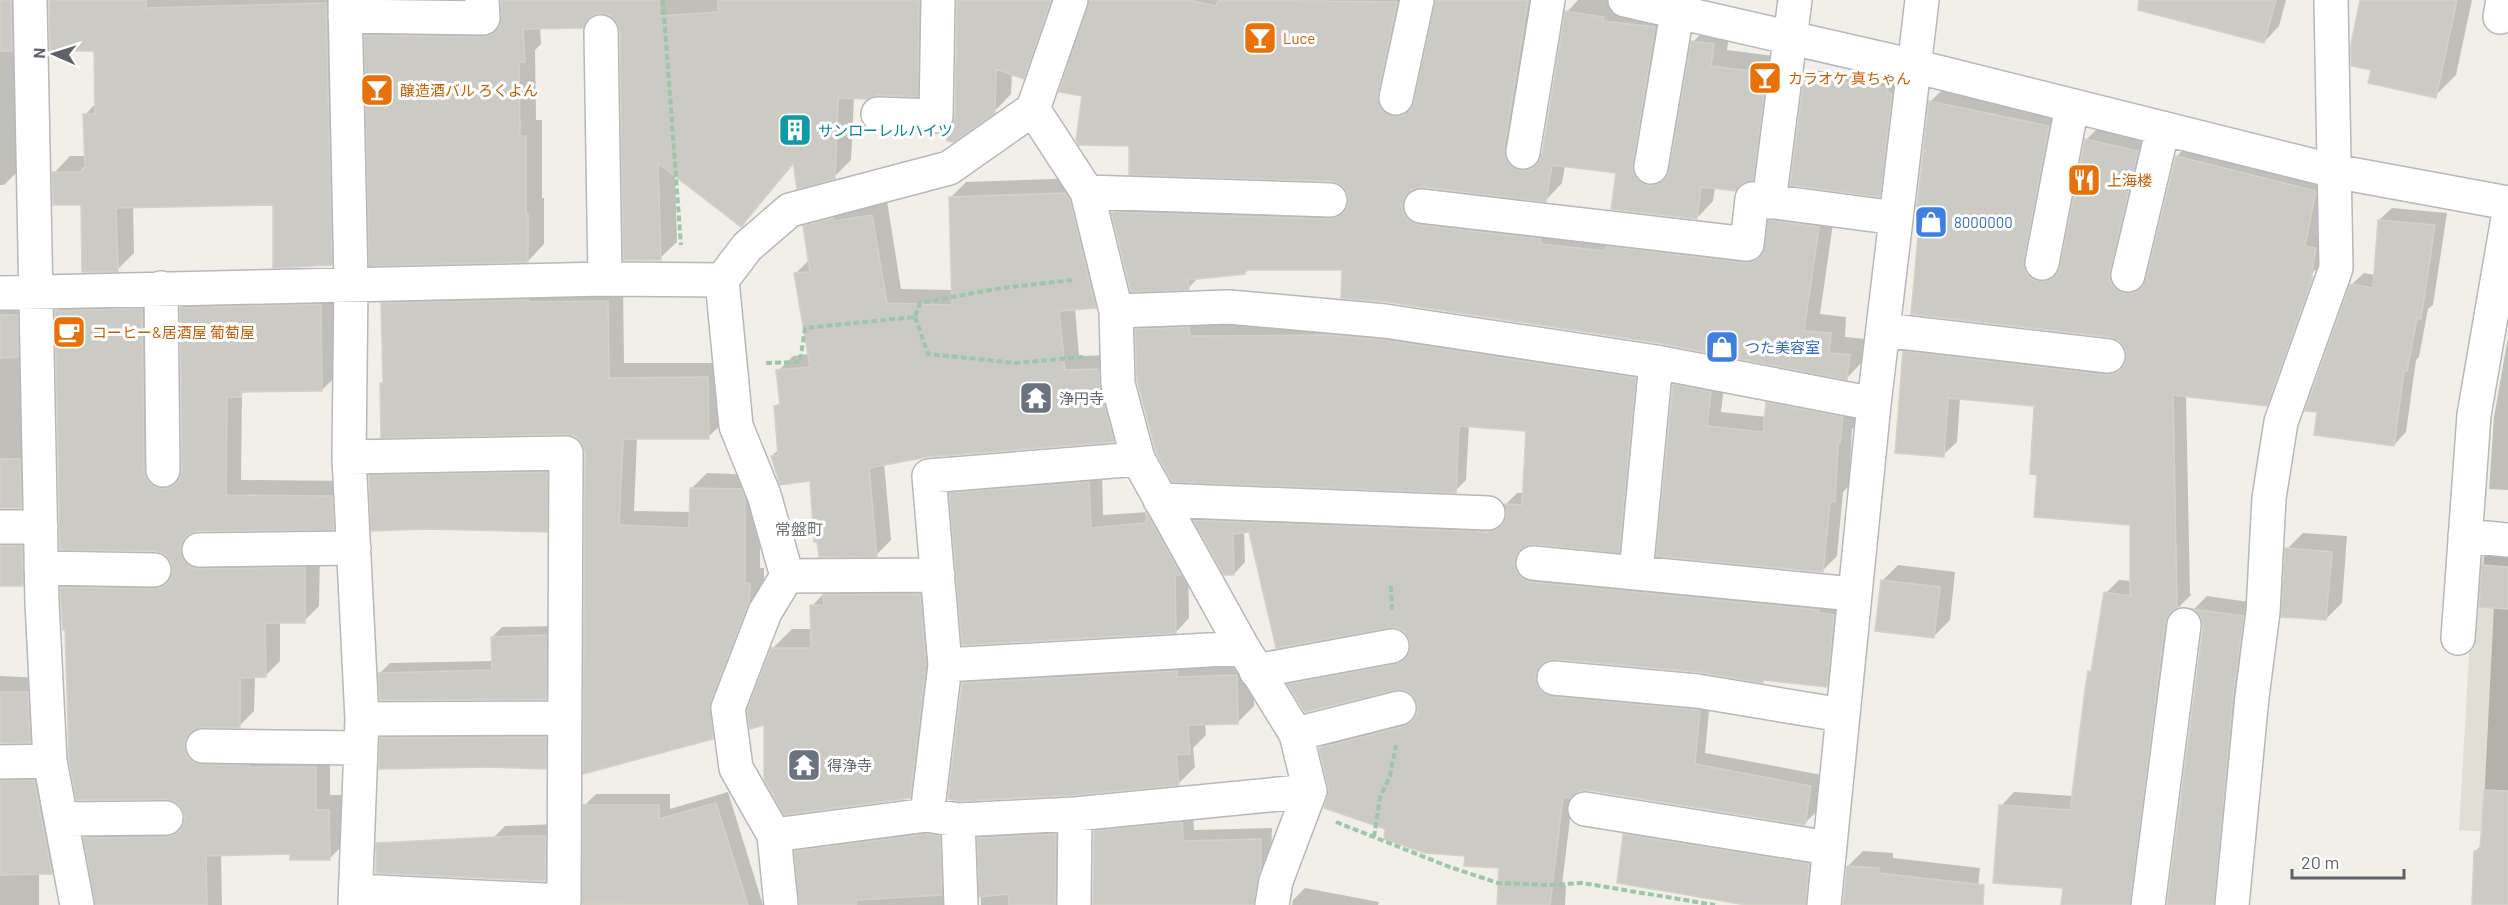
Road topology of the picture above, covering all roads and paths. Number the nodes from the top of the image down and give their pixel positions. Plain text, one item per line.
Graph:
1 (30, 0) edge
2 (483, 0) edge
3 (663, 0) edge
4 (938, 0) edge
5 (1071, 0) edge
6 (1417, 0) edge
7 (1548, 0) edge
8 (1795, 0) edge
9 (1922, 0) edge
10 (2331, 0) edge
11 (1654, 5) edge
12 (345, 8) edge
13 (601, 32) dead end
14 (1791, 40) junction
15 (1914, 66) junction
16 (1396, 98) dead end
17 (2072, 105) junction
18 (1033, 109) junction
19 (878, 114) dead end
20 (2163, 128) junction
21 (1523, 152) dead end
22 (1651, 167) dead end
23 (2334, 171) junction
24 (1087, 192) junction
25 (1330, 200) dead end
26 (1769, 202) junction
27 (2508, 203) edge
28 (1421, 206) dead end
29 (2508, 218) edge
30 (1896, 219) junction
31 (2042, 263) dead end
32 (2128, 275) dead end
33 (1107, 276) junction
34 (605, 279) junction
35 (684, 279) junction
36 (722, 280) junction
37 (351, 284) junction
38 (161, 288) junction
39 (37, 292) junction
40 (0, 293) edge
41 (1116, 311) junction
42 (915, 317) junction
43 (1882, 330) junction
44 (1117, 353) junction
45 (2108, 356) dead end
46 (1656, 362) junction
47 (730, 364) junction
48 (1874, 404) junction
49 (349, 457) junction
50 (1138, 459) junction
51 (163, 470) dead end
52 (1160, 500) junction
53 (1488, 513) dead end
54 (0, 527) edge
55 (41, 527) junction
56 (2465, 537) junction
57 (2508, 540) edge
58 (354, 548) junction
59 (199, 550) dead end
60 (1533, 563) dead end
61 (42, 568) junction
62 (154, 570) dead end
63 (1636, 573) junction
64 (938, 574) junction
65 (787, 576) junction
66 (1853, 594) junction
67 (2184, 625) dead end
68 (2458, 638) dead end
69 (1392, 646) dead end
70 (1250, 659) junction
71 (945, 665) junction
72 (1554, 678) dead end
73 (1399, 708) dead end
74 (1842, 715) junction
75 (565, 718) junction
76 (362, 734) junction
77 (1296, 734) junction
78 (203, 746) dead end
79 (50, 761) junction
80 (0, 762) edge
81 (1306, 801) junction
82 (1584, 809) dead end
83 (1075, 814) junction
84 (166, 818) dead end
85 (942, 818) junction
86 (62, 819) junction
87 (774, 835) junction
88 (1829, 848) junction
89 (356, 898) edge
90 (511, 901) edge
91 (77, 905) edge
92 (781, 905) edge
93 (961, 905) edge
94 (1074, 905) edge
95 (1272, 905) edge
96 (1715, 905) edge
97 (1824, 905) edge
98 (2148, 905) edge
99 (2232, 905) edge

1 - 39 street
2 - 12 street
3 - 35 path
4 - 19 street
5 - 18 street
6 - 16 street
7 - 21 street
8 - 14 street
9 - 15 street
10 - 23 street
11 - 14 street
11 - 22 street
12 - 37 street
13 - 34 street
14 - 15 street
14 - 26 street
15 - 17 street
15 - 30 street
17 - 20 street
17 - 31 street
18 - 24 street
18 - 36 street
20 - 23 street
20 - 32 street
23 - 27 street
23 - 99 street
24 - 25 street
24 - 33 street
26 - 28 street
26 - 30 street
29 - 56 street
30 - 43 street
33 - 41 street
33 - 42 path
34 - 35 street
34 - 37 street
35 - 36 street
36 - 47 street
37 - 38 street
37 - 49 street
38 - 39 street
38 - 51 street
39 - 40 street
39 - 55 street
41 - 44 street
41 - 46 street
42 - 44 path
42 - 47 path
43 - 45 street
43 - 48 street
44 - 50 street
46 - 48 street
46 - 63 street
47 - 65 street
48 - 66 street
49 - 58 street
49 - 75 street
50 - 52 street
50 - 64 street
52 - 53 street
52 - 70 street
54 - 55 street
55 - 61 street
56 - 57 street
56 - 68 street
58 - 59 street
58 - 76 street
60 - 63 street
61 - 62 street
61 - 79 street
63 - 66 street
64 - 65 street
64 - 71 street
65 - 87 street
66 - 74 street
67 - 98 street
69 - 70 street
70 - 71 street
70 - 77 street
71 - 85 street
72 - 74 street
73 - 77 street
74 - 88 street
75 - 76 street
75 - 90 street
76 - 78 street
76 - 89 street
77 - 81 street
79 - 80 street
79 - 86 street
81 - 83 street
81 - 95 street
81 - 96 path
82 - 88 street
83 - 85 street
83 - 94 street
84 - 86 street
85 - 87 street
85 - 93 street
86 - 91 street
87 - 92 street
88 - 97 street
89 - 90 street

